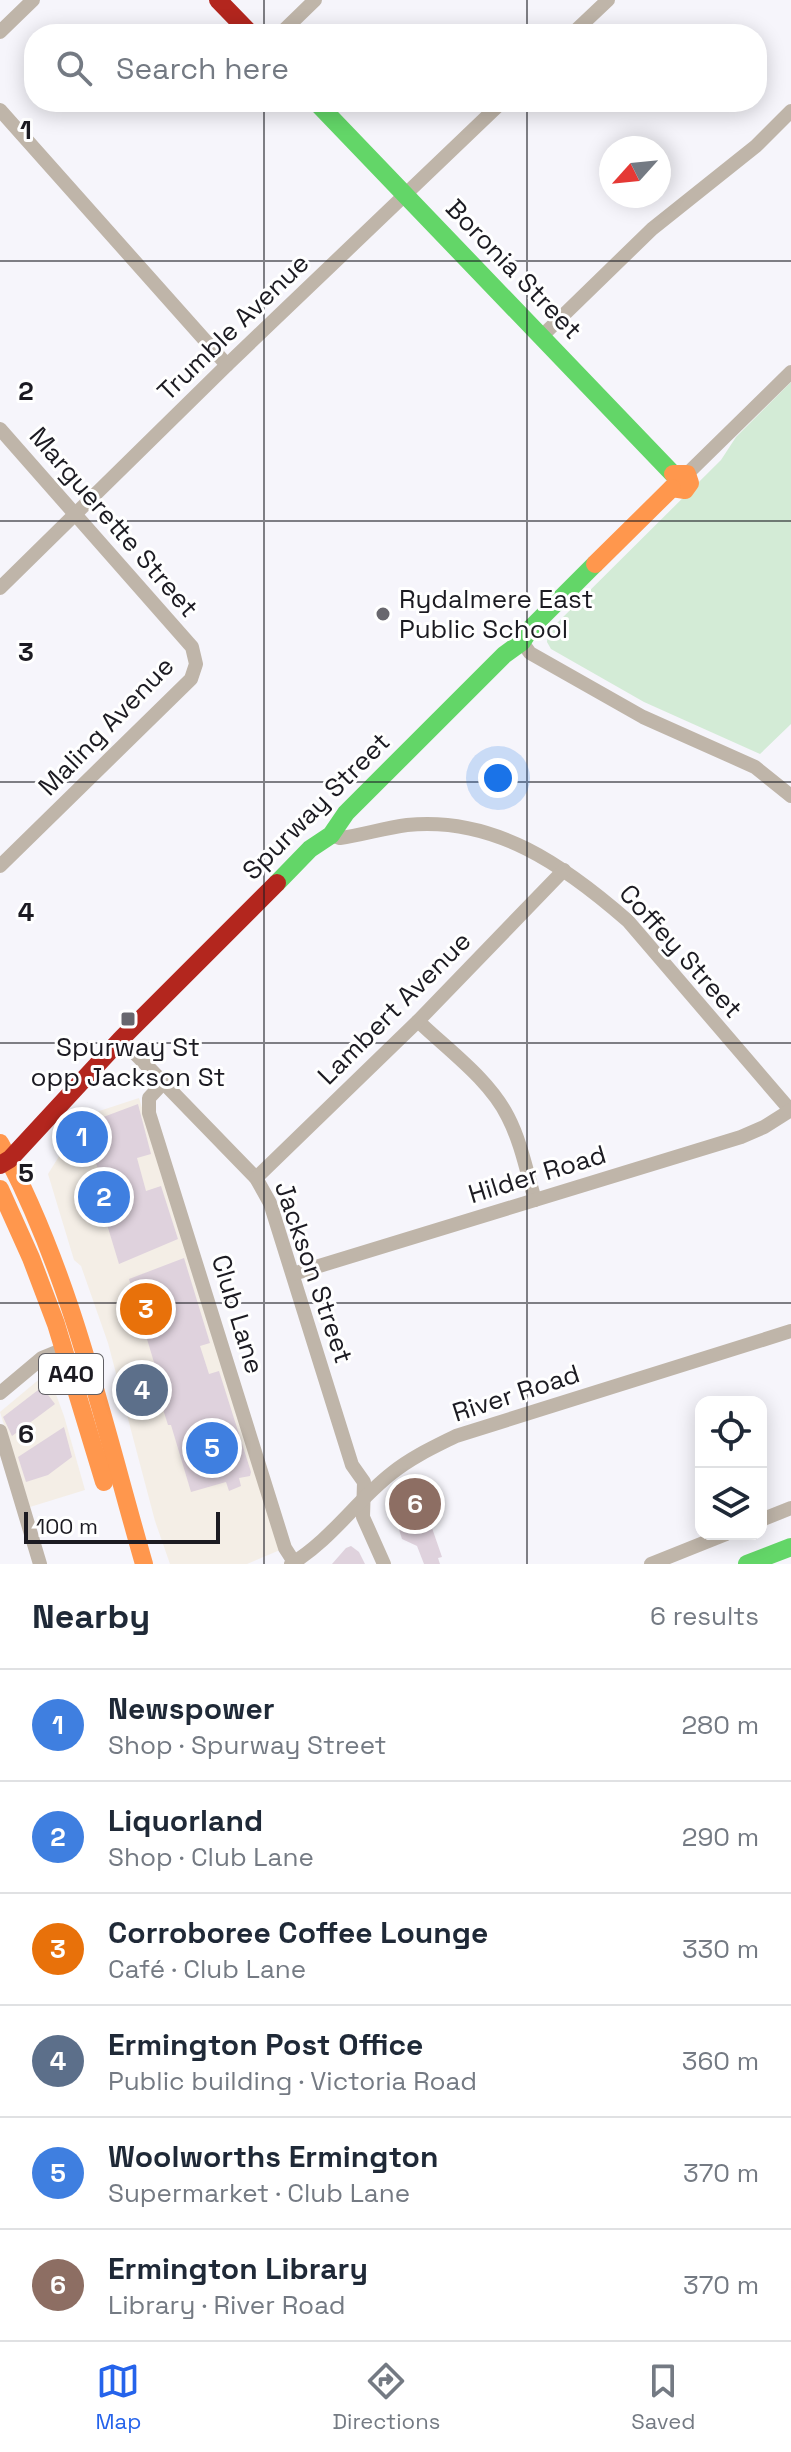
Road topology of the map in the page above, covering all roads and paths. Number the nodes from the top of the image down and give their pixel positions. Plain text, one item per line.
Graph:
1 (33, 0) edge
2 (218, 0) edge
3 (315, 0) edge
4 (608, 0) edge
5 (241, 24) edge
6 (290, 24) edge
7 (583, 24) edge
8 (0, 32) edge
9 (0, 110) edge
10 (791, 111) edge
11 (326, 112) edge
12 (492, 112) edge
13 (406, 194) junction
14 (543, 335) junction
15 (227, 365) junction
16 (791, 372) edge
17 (0, 429) edge
18 (678, 479) junction
19 (76, 514) junction
20 (0, 588) edge
21 (522, 642) junction
22 (192, 647) joint
23 (791, 796) edge
24 (331, 835) junction
25 (0, 866) edge
26 (564, 870) junction
27 (418, 1021) junction
28 (121, 1039) junction
29 (163, 1083) junction
30 (791, 1110) edge
31 (3, 1156) edge
32 (256, 1178) junction
33 (0, 1189) edge
34 (535, 1200) junction
35 (293, 1274) junction
36 (791, 1331) edge
37 (64, 1349) junction
38 (0, 1393) edge
39 (0, 1431) edge
40 (363, 1500) junction
41 (791, 1508) edge
42 (767, 1518) edge
43 (711, 1540) edge
44 (791, 1547) edge
45 (791, 1560) edge
46 (293, 1563) edge
47 (40, 1564) edge
48 (129, 1564) edge
49 (144, 1564) edge
50 (384, 1564) edge
51 (651, 1564) edge
52 (747, 1564) edge
53 (781, 1564) edge

1 - 8 street
2 - 5 main road
3 - 6 street
4 - 7 street
9 - 15 street
10 - 14 street
11 - 13 main road, Boronia Street
12 - 13 street, Trumble Avenue
13 - 14 main road, Boronia Street
13 - 15 street, Trumble Avenue
14 - 18 main road, Boronia Street
15 - 19 street, Trumble Avenue
16 - 18 street
17 - 19 street, Marguerette Street
18 - 21 main road, Spurway Street
19 - 20 street, Trumble Avenue
19 - 22 street, Marguerette Street
21 - 23 street
21 - 24 main road, Spurway Street
22 - 25 street, Maling Avenue
24 - 26 street, Coffey Street
24 - 28 main road, Spurway Street
26 - 27 street, Lambert Avenue
26 - 30 street, Coffey Street
27 - 32 street, Lambert Avenue
27 - 34 street
28 - 29 street, Jackson Street
28 - 31 main road, Spurway Street
29 - 32 street, Jackson Street
29 - 46 street, Club Lane
30 - 34 street, Hilder Road
31 - 49 main road, A40
32 - 35 street, Jackson Street
33 - 37 main road, A40
34 - 35 street, Hilder Road
35 - 40 street, Jackson Street
36 - 40 street, River Road
37 - 38 street
37 - 48 main road, A40
39 - 47 street
40 - 46 street, River Road
40 - 50 street, Jackson Street
41 - 42 street
43 - 51 street
44 - 52 main road
45 - 53 main road

